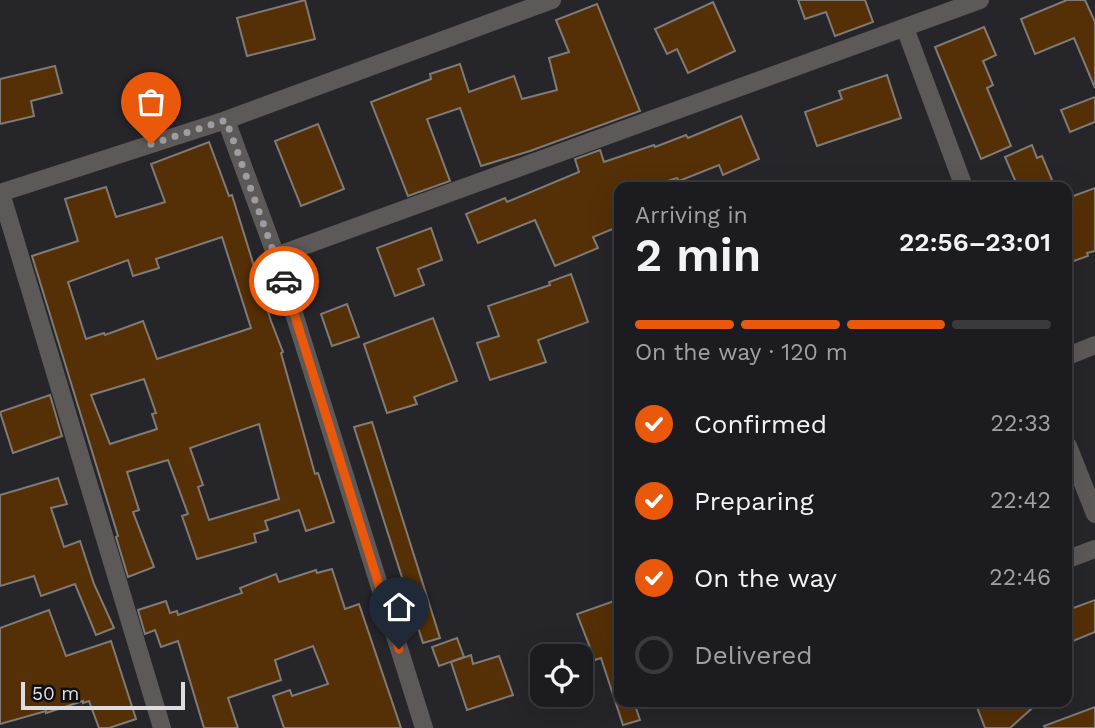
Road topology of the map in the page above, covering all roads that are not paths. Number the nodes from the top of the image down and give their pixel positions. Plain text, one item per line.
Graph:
1 (552, 0) edge
2 (979, 0) edge
3 (905, 28) junction
4 (226, 120) junction
5 (962, 182) edge
6 (1, 193) edge
7 (276, 256) junction
8 (1095, 345) edge
9 (1072, 354) edge
10 (1072, 456) edge
11 (1095, 514) edge
12 (1095, 549) edge
13 (1072, 558) edge
14 (163, 728) edge
15 (424, 728) edge

1 - 4 street
2 - 3 street
3 - 5 street
3 - 7 street
4 - 6 street
4 - 7 street
6 - 14 street
7 - 15 street
8 - 9 street
10 - 11 street
12 - 13 street

